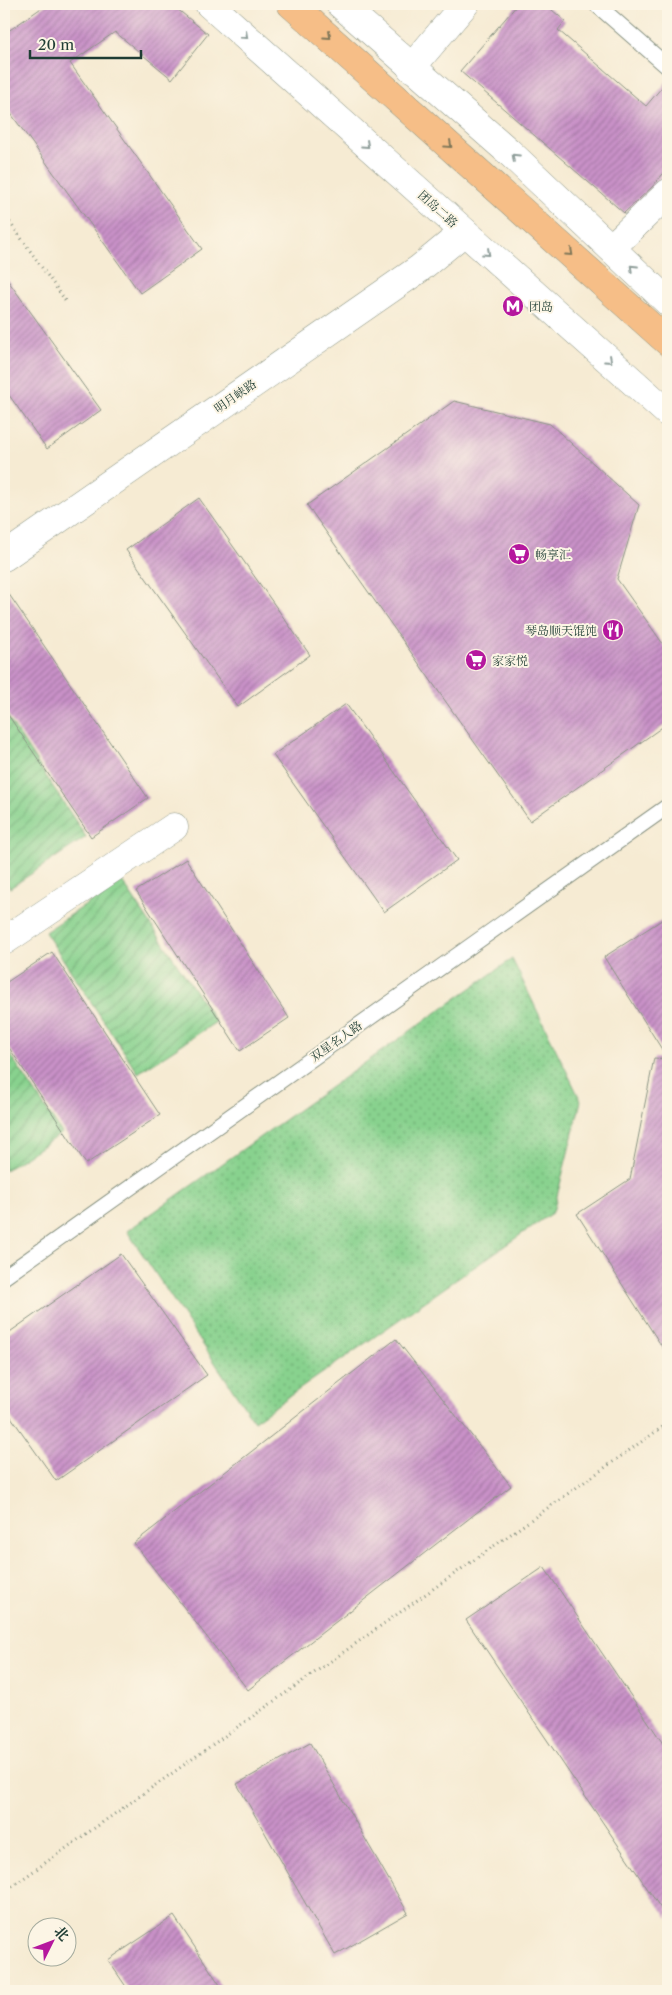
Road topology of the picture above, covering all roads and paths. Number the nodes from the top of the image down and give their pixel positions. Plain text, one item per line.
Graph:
1 (209, 4) edge
2 (291, 4) edge
3 (340, 4) edge
4 (465, 4) edge
5 (596, 4) edge
6 (668, 67) edge
7 (411, 68) junction
8 (668, 193) edge
9 (4, 214) edge
10 (464, 232) junction
11 (612, 247) junction
12 (668, 302) edge
13 (66, 303) dead end
14 (668, 342) edge
15 (668, 413) edge
16 (4, 557) edge
17 (668, 806) edge
18 (174, 827) dead end
19 (4, 941) edge
20 (4, 1277) edge
21 (668, 1423) edge
22 (4, 1892) edge

1 -> 10 street, 团岛二路
2 -> 14 highway
3 - 7 street
4 - 7 street
5 - 6 lane
11 -> 7 street
8 - 11 street
9 - 13 path
10 -> 15 street, 团岛二路
10 - 16 street, 明月峡路
12 -> 11 street
17 - 20 lane, 双星名人路
18 - 19 street
21 - 22 path

